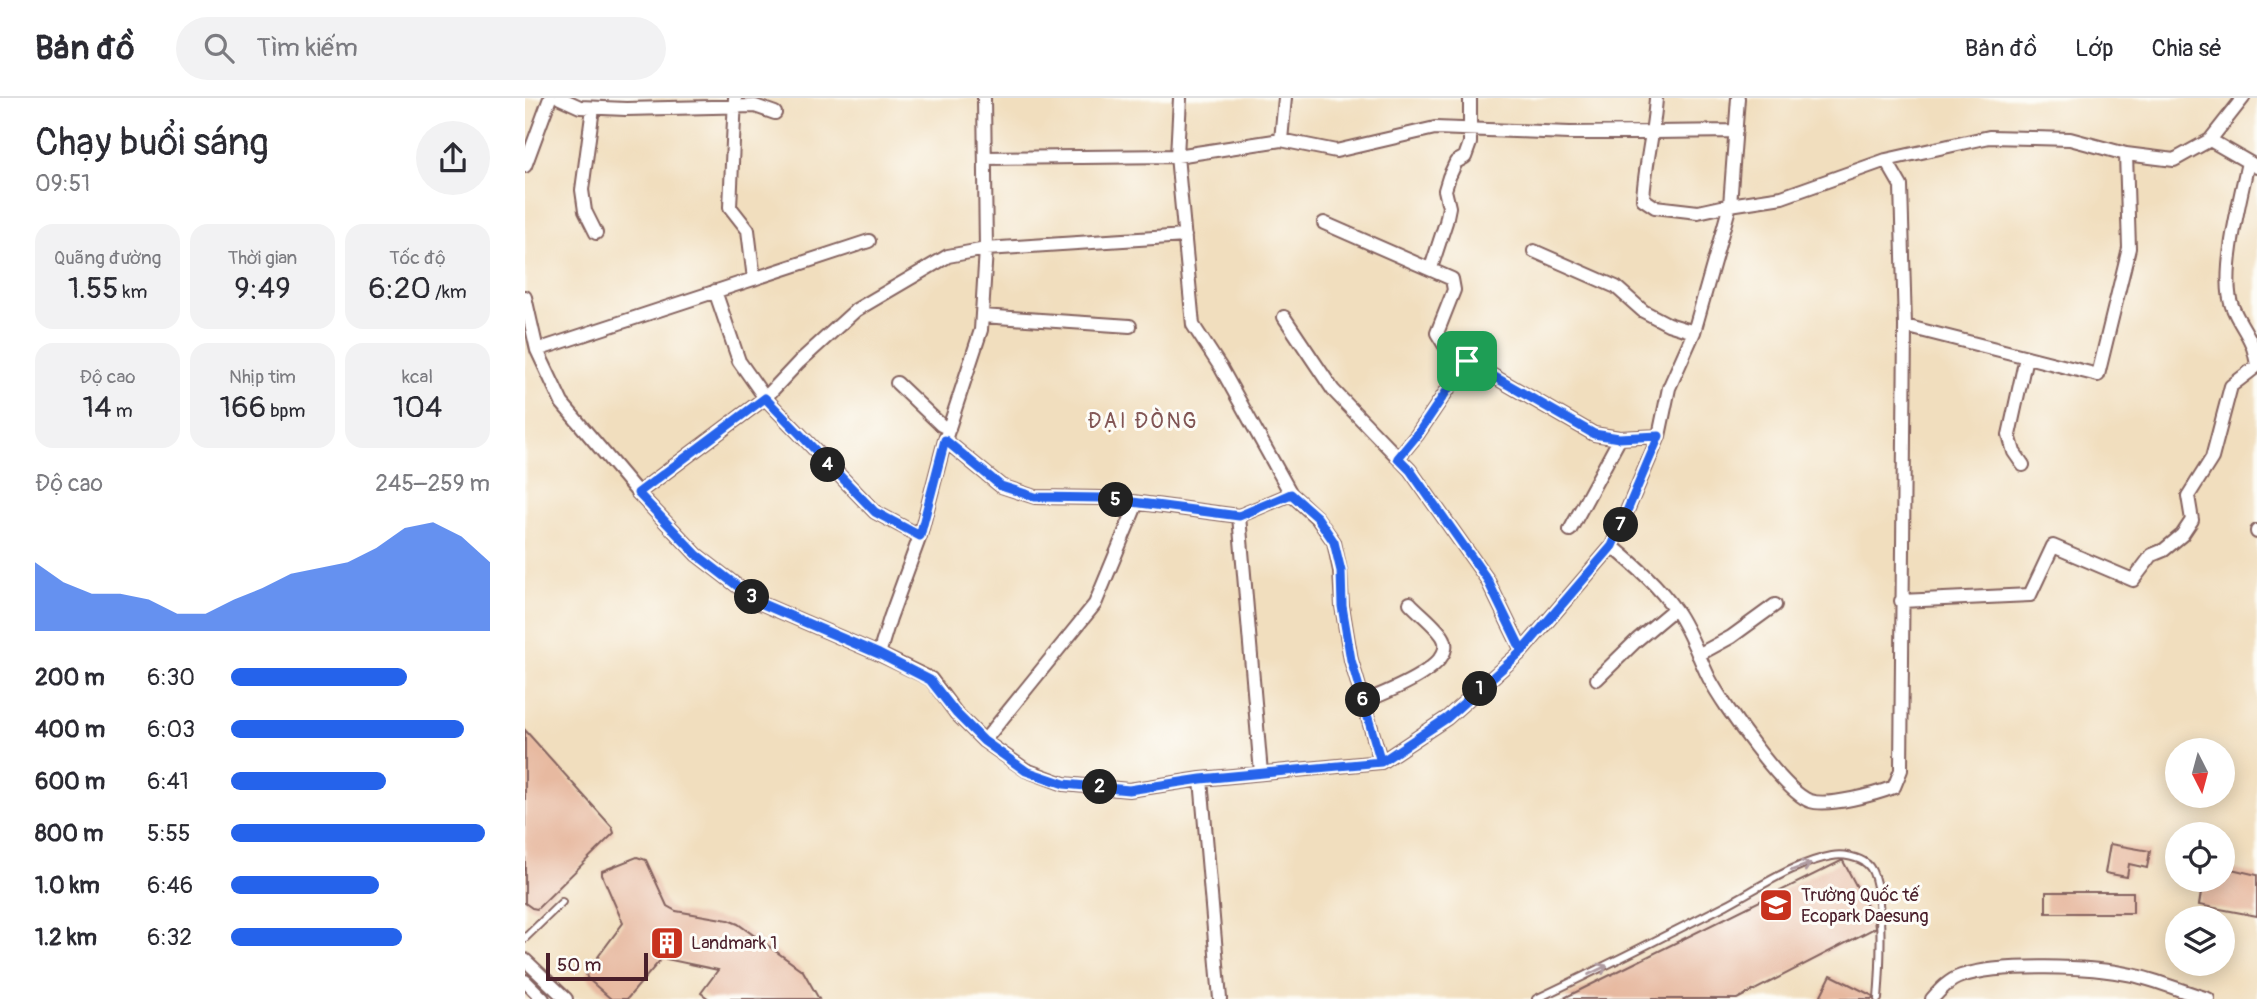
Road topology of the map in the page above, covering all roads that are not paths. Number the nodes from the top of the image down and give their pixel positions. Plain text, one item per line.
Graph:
1 (549, 98) edge
2 (559, 98) edge
3 (984, 98) edge
4 (1180, 98) edge
5 (1285, 98) edge
6 (1470, 98) edge
7 (1656, 98) edge
8 (1738, 98) edge
9 (2243, 98) edge
10 (735, 102) edge
11 (593, 108) junction
12 (775, 113) dead end
13 (1471, 130) junction
14 (1654, 131) junction
15 (1732, 131) junction
16 (1281, 140) junction
17 (2210, 140) junction
18 (2126, 154) junction
19 (1177, 156) junction
20 (985, 158) junction
21 (1886, 160) junction
22 (2252, 164) edge
23 (525, 166) edge
24 (1730, 205) junction
25 (1324, 223) dead end
26 (596, 233) dead end
27 (1185, 236) junction
28 (869, 241) dead end
29 (986, 249) junction
30 (1534, 251) dead end
31 (1431, 268) junction
32 (754, 279) junction
33 (715, 292) junction
34 (525, 298) edge
35 (982, 316) junction
36 (1284, 317) dead end
37 (1130, 326) dead end
38 (1905, 326) junction
39 (1694, 332) junction
40 (537, 350) junction
41 (2026, 357) junction
42 (1467, 361) junction
43 (2257, 366) edge
44 (897, 383) dead end
45 (765, 398) junction
46 (947, 435) junction
47 (1659, 436) junction
48 (1619, 438) junction
49 (1398, 458) junction
50 (2023, 465) dead end
51 (638, 493) junction
52 (1291, 494) junction
53 (1137, 503) junction
54 (1239, 516) junction
55 (1570, 530) dead end
56 (920, 536) junction
57 (1612, 546) junction
58 (1901, 601) junction
59 (1410, 603) dead end
60 (1776, 605) dead end
61 (1674, 609) junction
62 (1522, 651) junction
63 (879, 654) junction
64 (1698, 655) junction
65 (1597, 680) dead end
66 (1363, 702) junction
67 (984, 741) junction
68 (1381, 762) junction
69 (1261, 773) junction
70 (1201, 779) junction
71 (562, 902) dead end
72 (525, 938) edge
73 (525, 960) edge
74 (525, 981) edge
75 (543, 999) edge
76 (566, 999) edge
77 (1220, 999) edge
78 (1536, 999) edge
79 (1878, 999) edge
80 (1932, 999) edge
81 (2209, 999) edge

1 - 23 street
2 - 11 street
3 - 20 street
4 - 19 street
5 - 16 street
6 - 13 street
7 - 14 street
8 - 15 street
9 - 17 street
10 - 11 street
10 - 12 street
10 - 32 street
11 - 26 street
13 - 14 street
13 - 16 street
13 - 31 street
14 - 15 street
14 - 24 street
15 - 24 street
16 - 19 street
17 - 18 street
17 - 22 street
18 - 21 street
18 - 41 street
19 - 20 street
19 - 27 street
20 - 29 street
21 - 24 street
21 - 38 street
22 - 43 street
24 - 39 street
25 - 31 street
27 - 29 street
27 - 52 street
28 - 32 street
29 - 35 street
29 - 45 street
30 - 39 street
31 - 42 street
32 - 33 street
33 - 40 street
33 - 45 street
34 - 40 street
35 - 37 street
35 - 46 street
36 - 49 street
38 - 41 street
38 - 58 street
39 - 47 street
40 - 51 street
41 - 50 street
42 - 48 street
42 - 49 street
43 - 58 street
44 - 46 street
45 - 51 street
45 - 56 street
46 - 53 street
46 - 56 street
47 - 48 street
47 - 57 street
48 - 55 street
49 - 62 street
51 - 63 street
52 - 54 street
52 - 66 street
53 - 54 street
53 - 67 street
54 - 69 street
56 - 63 street
57 - 61 street
57 - 62 street
58 - 64 street
59 - 66 street
60 - 64 street
61 - 64 street
61 - 65 street
62 - 68 street
63 - 67 street
66 - 68 street
67 - 70 street
68 - 69 street
69 - 70 street
70 - 77 street
71 - 72 lane
73 - 76 street
74 - 75 street
78 -> 79 lane
80 - 81 street

